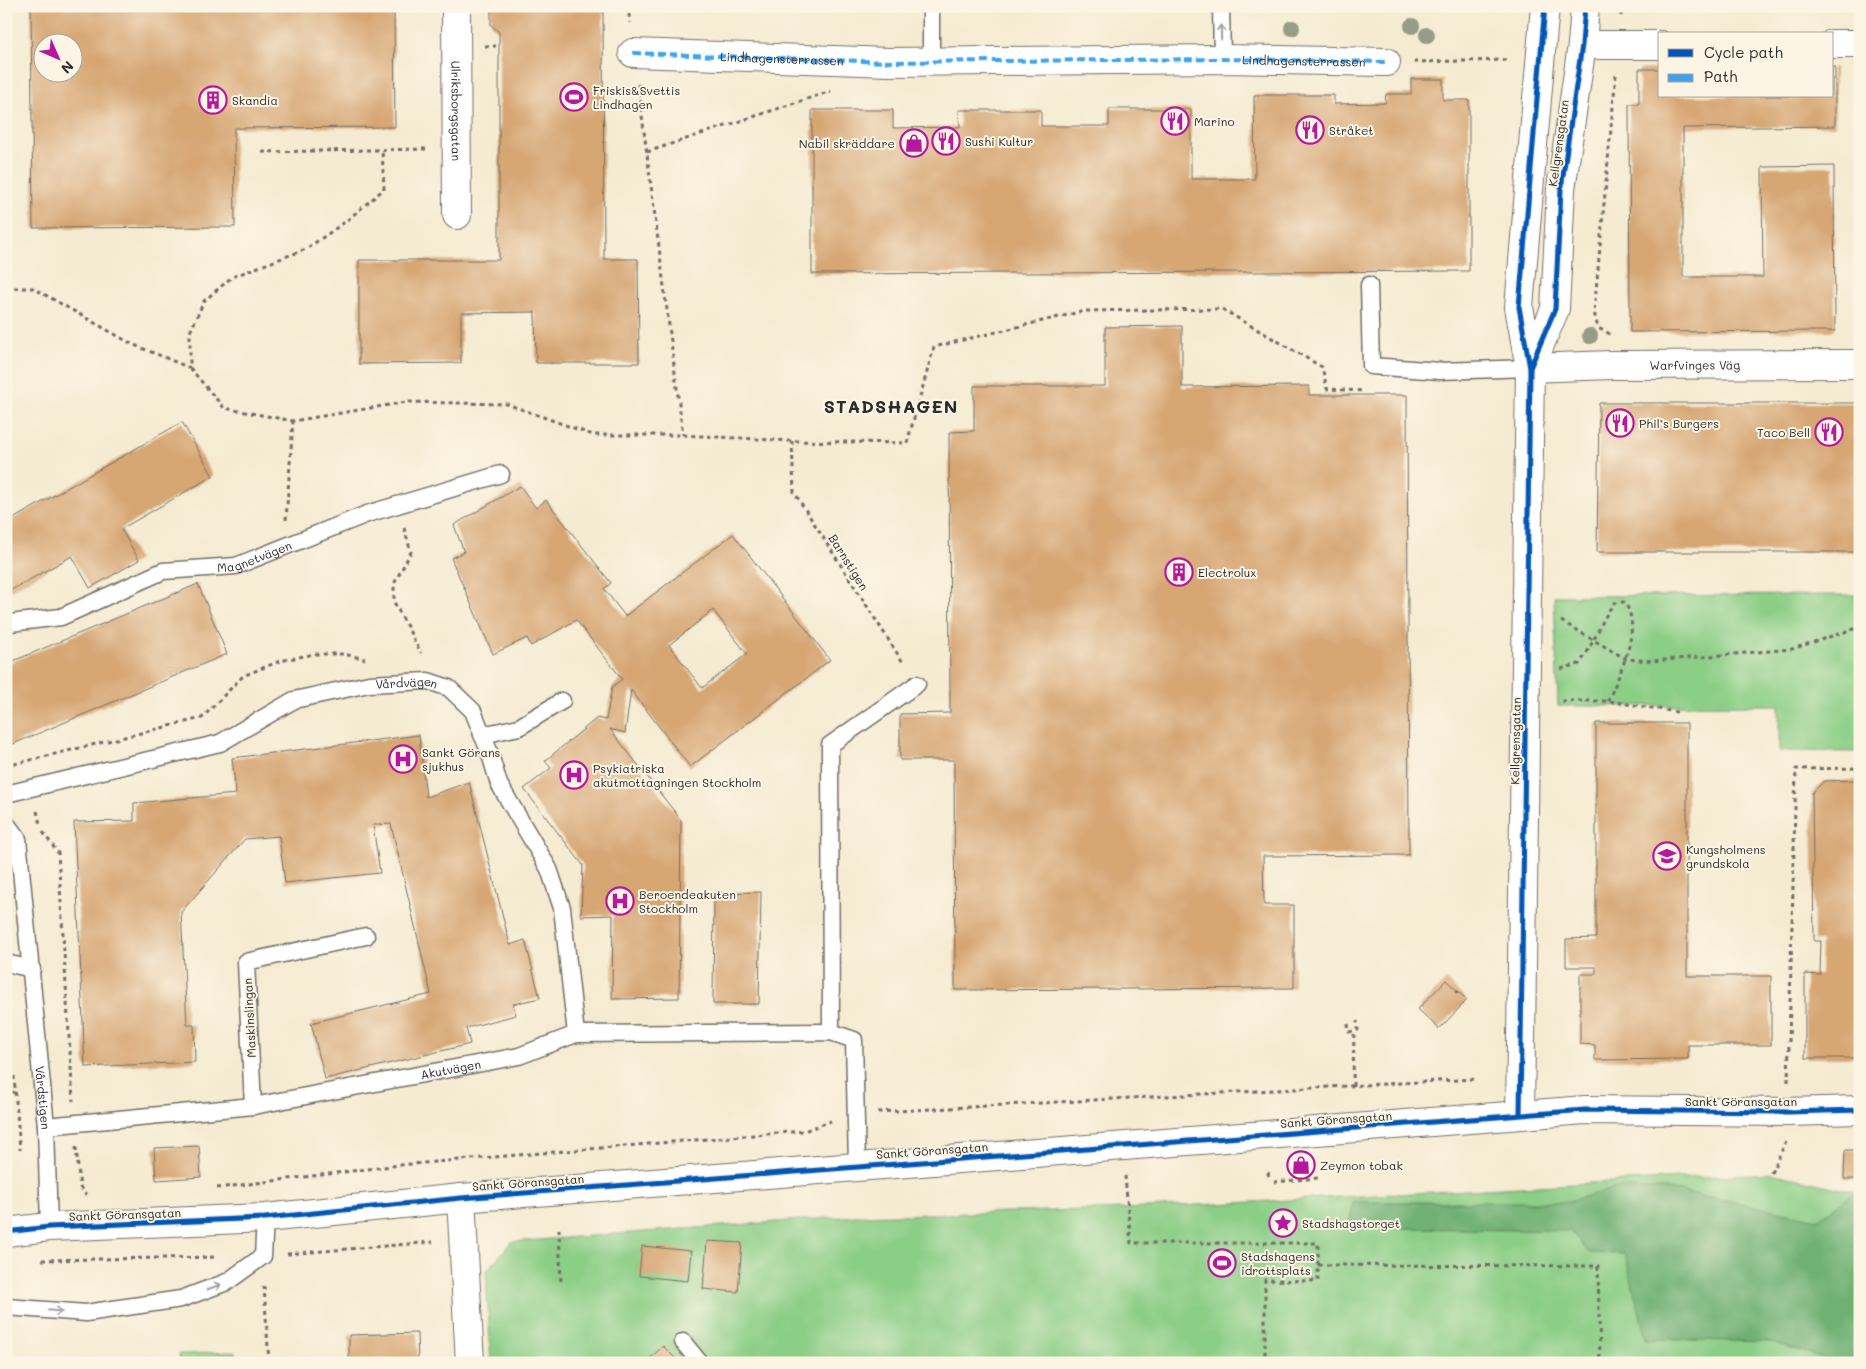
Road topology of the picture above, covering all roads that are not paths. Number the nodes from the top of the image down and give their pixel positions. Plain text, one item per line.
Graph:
1 (456, 6) edge
2 (931, 6) edge
3 (1221, 6) edge
4 (1545, 6) edge
5 (1585, 6) edge
6 (1834, 44) edge
7 (1860, 44) edge
8 (1582, 45) junction
9 (1658, 45) edge
10 (634, 53) dead end
11 (1222, 58) junction
12 (931, 60) junction
13 (1386, 62) dead end
14 (457, 215) dead end
15 (1369, 285) dead end
16 (1860, 364) edge
17 (1530, 368) junction
18 (501, 474) dead end
19 (6, 625) edge
20 (917, 684) road end
21 (562, 701) dead end
22 (482, 735) junction
23 (6, 794) edge
24 (6, 823) edge
25 (366, 936) dead end
26 (6, 964) edge
27 (32, 969) junction
28 (832, 1032) junction
29 (576, 1034) junction
30 (253, 1106) junction
31 (1860, 1110) edge
32 (1520, 1115) junction
33 (46, 1126) junction
34 (857, 1165) junction
35 (461, 1198) junction
36 (265, 1218) junction
37 (49, 1227) junction
38 (6, 1232) edge
39 (6, 1307) edge
40 (683, 1342) dead end
41 (470, 1363) edge
42 (700, 1363) edge

1 - 14 street, Ulriksborgsgatan
2 - 12 lane
11 -> 3 lane
4 - 17 street, Kellgrensgatan
5 - 8 street, Kellgrensgatan
6 - 7 street
8 - 9 street
8 - 17 street, Kellgrensgatan
10 - 12 street, Lindhagensterrassen
11 - 12 street, Lindhagensterrassen
11 - 13 street, Lindhagensterrassen
15 - 17 lane
16 - 17 street, Warfvinges Väg
17 - 32 street, Kellgrensgatan
18 - 19 lane, Magnetvägen
20 - 28 lane
21 - 22 lane
22 - 23 lane, Vårdvägen
22 - 29 lane, Vårdvägen
24 - 27 lane, Vårdstigen
25 - 30 lane, Maskinslingan
26 - 27 lane
27 - 33 lane, Vårdstigen
28 - 29 lane, Akutvägen
28 - 34 lane, Akutvägen
29 - 30 lane, Akutvägen
30 - 33 lane, Akutvägen
31 - 32 street, Sankt Göransgatan
32 - 34 street, Sankt Göransgatan
33 - 37 lane, Vårdstigen
34 - 35 street, Sankt Göransgatan
35 - 36 street, Sankt Göransgatan
35 - 41 street
36 - 37 street, Sankt Göransgatan
39 -> 36 lane
37 - 38 street, Sankt Göransgatan
40 - 42 lane

